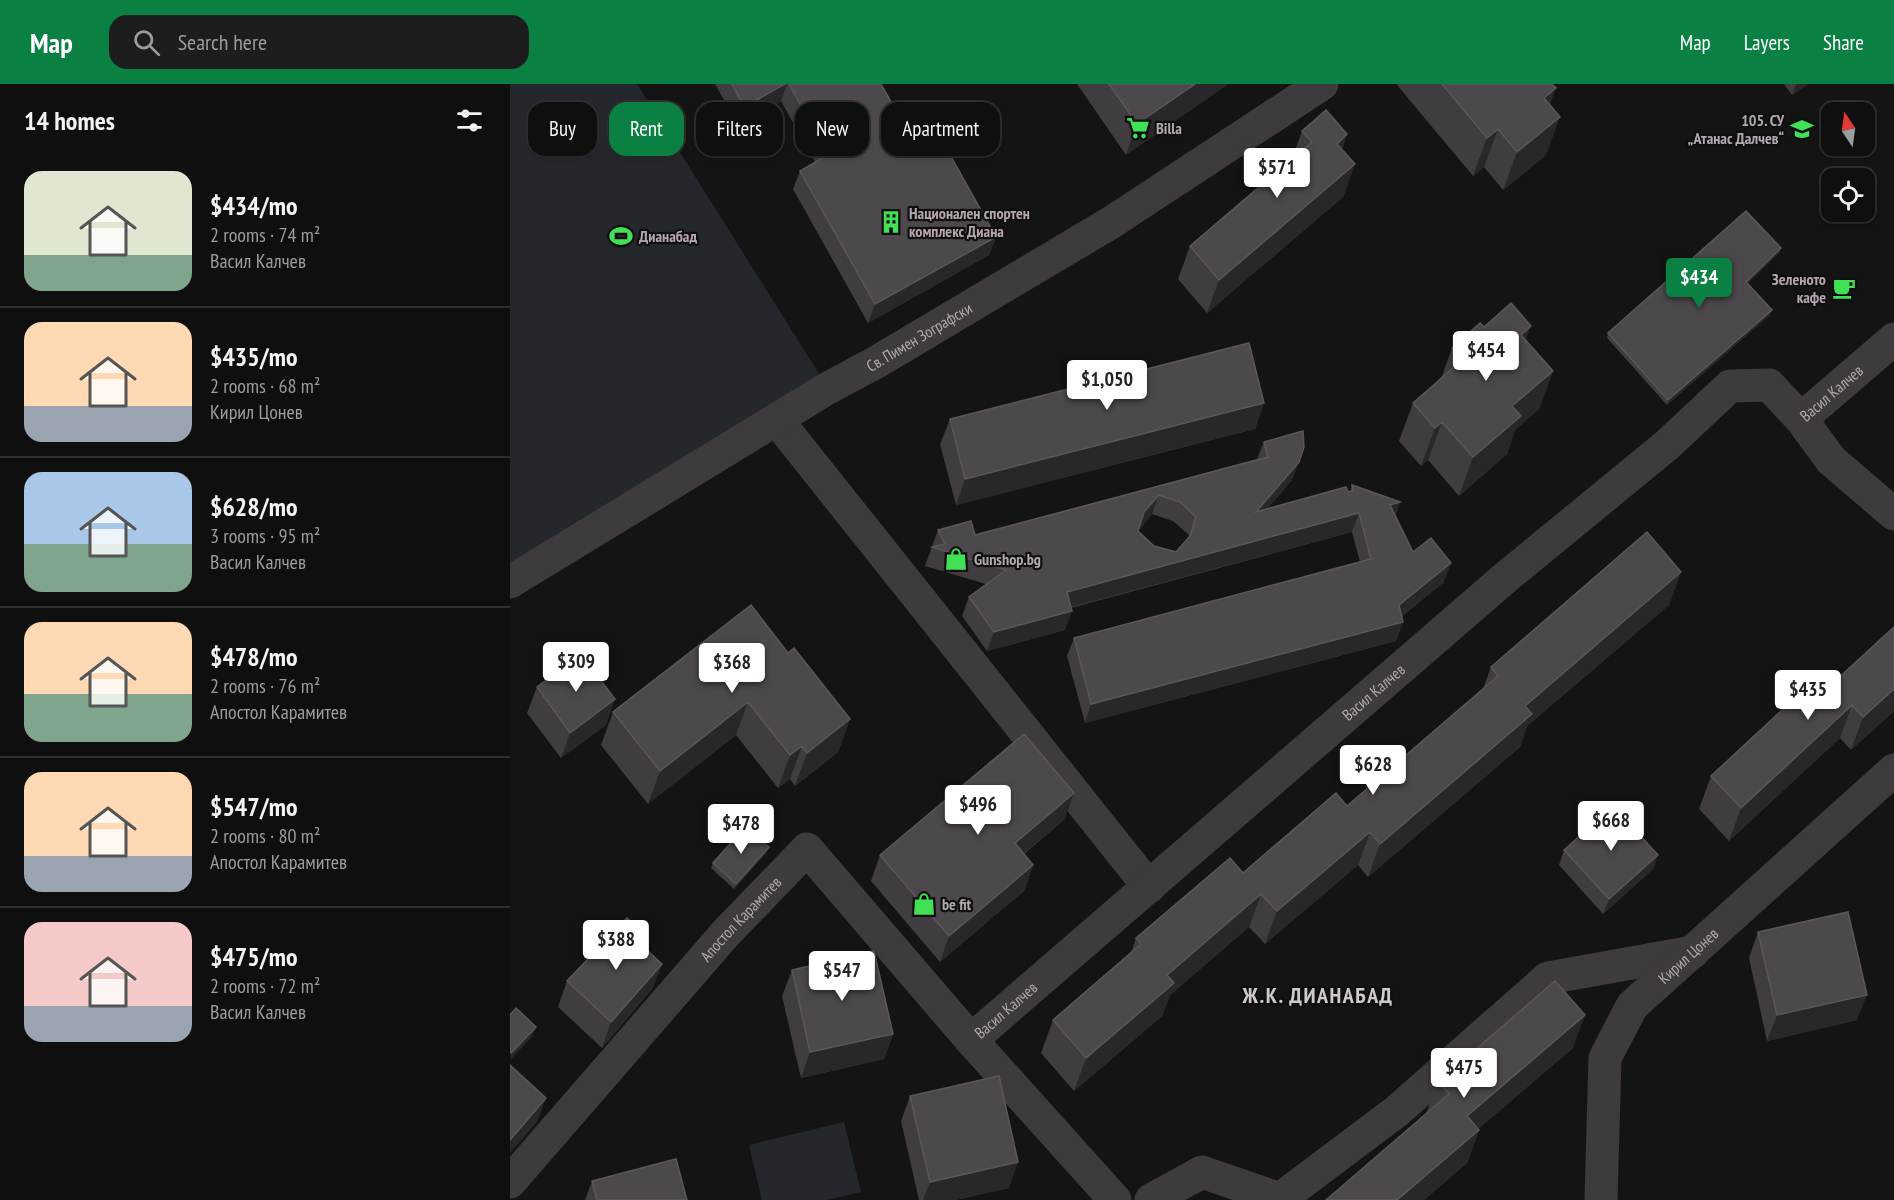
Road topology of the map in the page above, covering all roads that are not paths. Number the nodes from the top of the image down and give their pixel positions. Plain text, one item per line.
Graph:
1 (1322, 84) edge
2 (1894, 339) edge
3 (1801, 419) junction
4 (777, 420) junction
5 (1894, 514) edge
6 (510, 582) edge
7 (1894, 771) edge
8 (1149, 887) junction
9 (1693, 951) junction
10 (971, 1040) junction
11 (510, 1182) edge
12 (1115, 1200) edge
13 (1151, 1200) edge
14 (1601, 1200) edge

1 - 4 street, Св. Пимен Зографски
2 - 3 street, Васил Калчев
3 - 5 street
3 - 8 street, Васил Калчев
4 - 6 street, Св. Пимен Зографски
4 - 8 street
7 - 9 street, Кирил Цонев
8 - 10 street, Васил Калчев
9 - 13 street
9 - 14 street, Кирил Цонев
10 - 11 street, Апостол Карамитев
10 - 12 street, Васил Калчев

